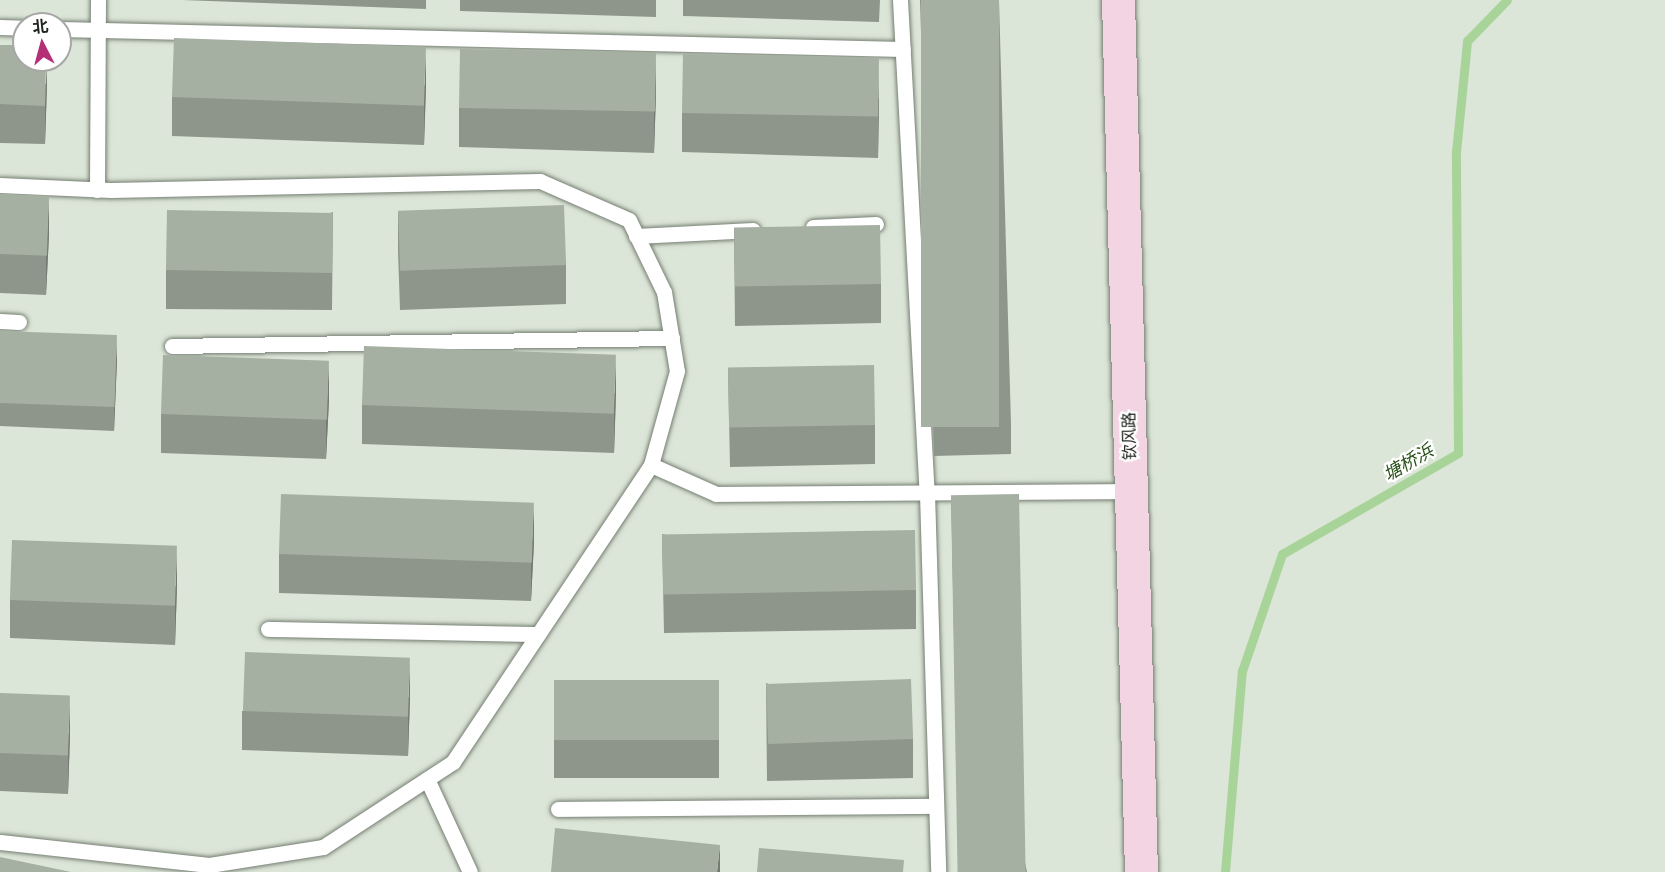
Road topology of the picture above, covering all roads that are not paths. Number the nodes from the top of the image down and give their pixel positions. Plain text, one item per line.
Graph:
1 (98, 0) edge
2 (900, 0) edge
3 (1118, 0) edge
4 (72, 29) edge
5 (98, 30) junction
6 (903, 49) junction
7 (0, 185) edge
8 (97, 190) junction
9 (876, 224) edge
10 (792, 228) edge
11 (768, 229) edge
12 (636, 236) junction
13 (0, 321) edge
14 (19, 322) dead end
15 (672, 338) junction
16 (172, 346) dead end
17 (651, 465) junction
18 (1131, 491) junction
19 (927, 493) junction
20 (268, 629) dead end
21 (538, 634) junction
22 (426, 779) junction
23 (936, 806) junction
24 (558, 809) dead end
25 (0, 842) edge
26 (208, 869) edge
27 (470, 872) edge
28 (938, 872) edge
29 (1141, 872) edge

1 - 5 lane
2 - 6 lane
3 - 18 street, 钦风路
4 - 5 lane
5 - 6 lane
5 - 8 lane
6 - 19 lane
7 - 8 lane
8 - 12 lane
9 - 10 lane
11 - 12 lane
12 - 15 lane
13 - 14 lane
15 - 16 lane
15 - 17 lane
17 - 19 lane
17 - 21 lane
18 - 19 lane
18 - 29 street, 钦风路
19 - 23 lane
20 - 21 lane
21 - 22 lane
22 - 26 lane
22 - 27 lane
23 - 24 lane
23 - 28 lane
25 - 26 lane

